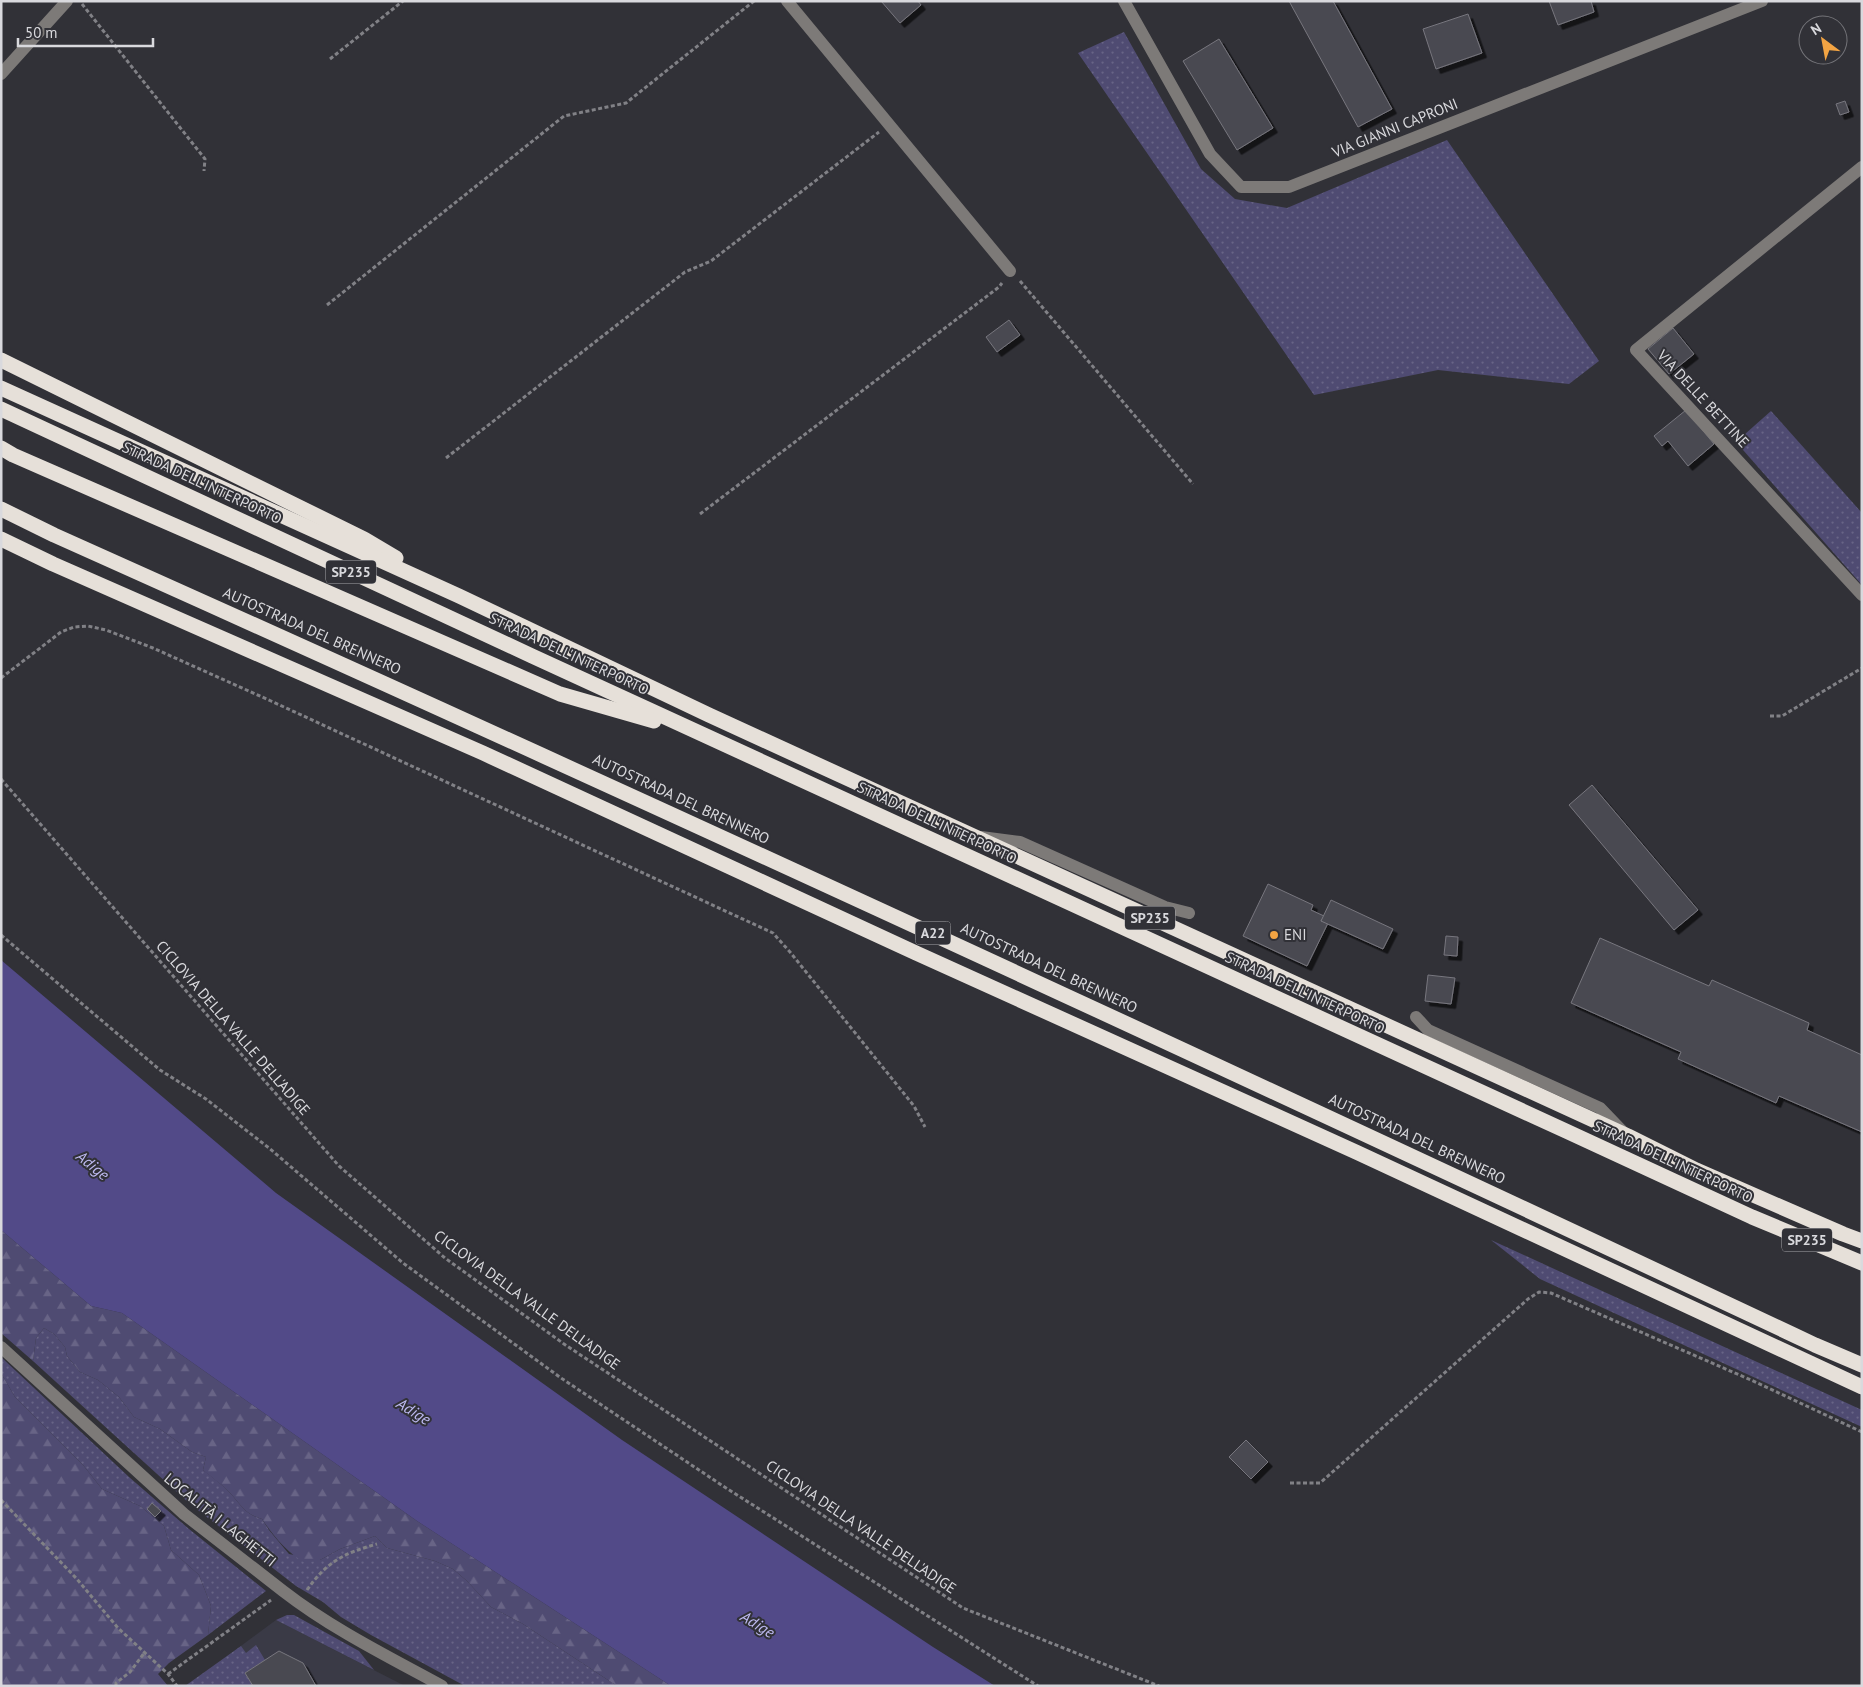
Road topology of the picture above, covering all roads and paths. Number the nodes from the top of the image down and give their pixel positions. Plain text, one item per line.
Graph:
1 (67, 1) edge
2 (80, 1) edge
3 (403, 1) edge
4 (754, 1) edge
5 (787, 1) edge
6 (1124, 1) edge
7 (1762, 1) edge
8 (330, 59) dead end
9 (1, 74) edge
10 (889, 124) junction
11 (1862, 167) edge
12 (204, 171) dead end
13 (1010, 271) junction
14 (327, 305) dead end
15 (1, 360) edge
16 (1, 388) edge
17 (1, 409) edge
18 (7, 452) edge
19 (446, 458) dead end
20 (1193, 484) dead end
21 (1, 509) edge
22 (700, 514) dead end
23 (1, 538) edge
24 (1862, 595) edge
25 (459, 596) junction
26 (1862, 668) edge
27 (1, 678) edge
28 (1770, 716) dead end
29 (701, 734) junction
30 (1, 779) edge
31 (970, 835) junction
32 (1189, 913) dead end
33 (1, 935) edge
34 (1416, 1017) dead end
35 (925, 1126) dead end
36 (1628, 1136) junction
37 (1862, 1241) edge
38 (1862, 1263) edge
39 (1, 1347) edge
40 (1862, 1365) edge
41 (1862, 1387) edge
42 (1862, 1432) edge
43 (1290, 1483) dead end
44 (1, 1500) edge
45 (377, 1544) dead end
46 (283, 1591) junction
47 (299, 1603) junction
48 (145, 1652) junction
49 (168, 1674) junction
50 (116, 1686) edge
51 (177, 1686) edge
52 (442, 1686) edge
53 (1038, 1686) edge
54 (1159, 1686) edge

1 - 9 street
2 - 12 path
3 - 8 path
4 - 14 path
5 - 10 street
6 - 7 street, VIA GIANNI CAPRONI
10 - 13 street
10 - 19 path
11 - 24 street, VIA DELLE BETTINE
13 - 20 path
13 - 22 path
15 - 25 highway
16 - 25 highway, STRADA DELL'INTERPORTO / SP235
17 - 29 highway, STRADA DELL'INTERPORTO / SP235
18 - 29 highway
21 - 40 highway, AUTOSTRADA DEL BRENNERO / A22
23 - 41 highway, A22
25 - 31 highway, STRADA DELL'INTERPORTO / SP235
26 - 28 path
27 - 35 path
29 - 38 highway, STRADA DELL'INTERPORTO / SP235
30 - 54 path, CICLOVIA DELLA VALLE DELL'ADIGE
31 - 32 street
31 - 36 highway, STRADA DELL'INTERPORTO / SP235
33 - 53 path
34 - 36 street
36 - 37 highway, STRADA DELL'INTERPORTO / SP235
39 - 46 street, LOCALITÀ I LAGHETTI
42 - 43 path
44 - 48 path
45 - 47 path
46 - 47 street, LOCALITÀ I LAGHETTI
46 - 49 path
47 - 52 street, LOCALITÀ I LAGHETTI
48 - 49 path
48 - 50 path
49 - 51 path

